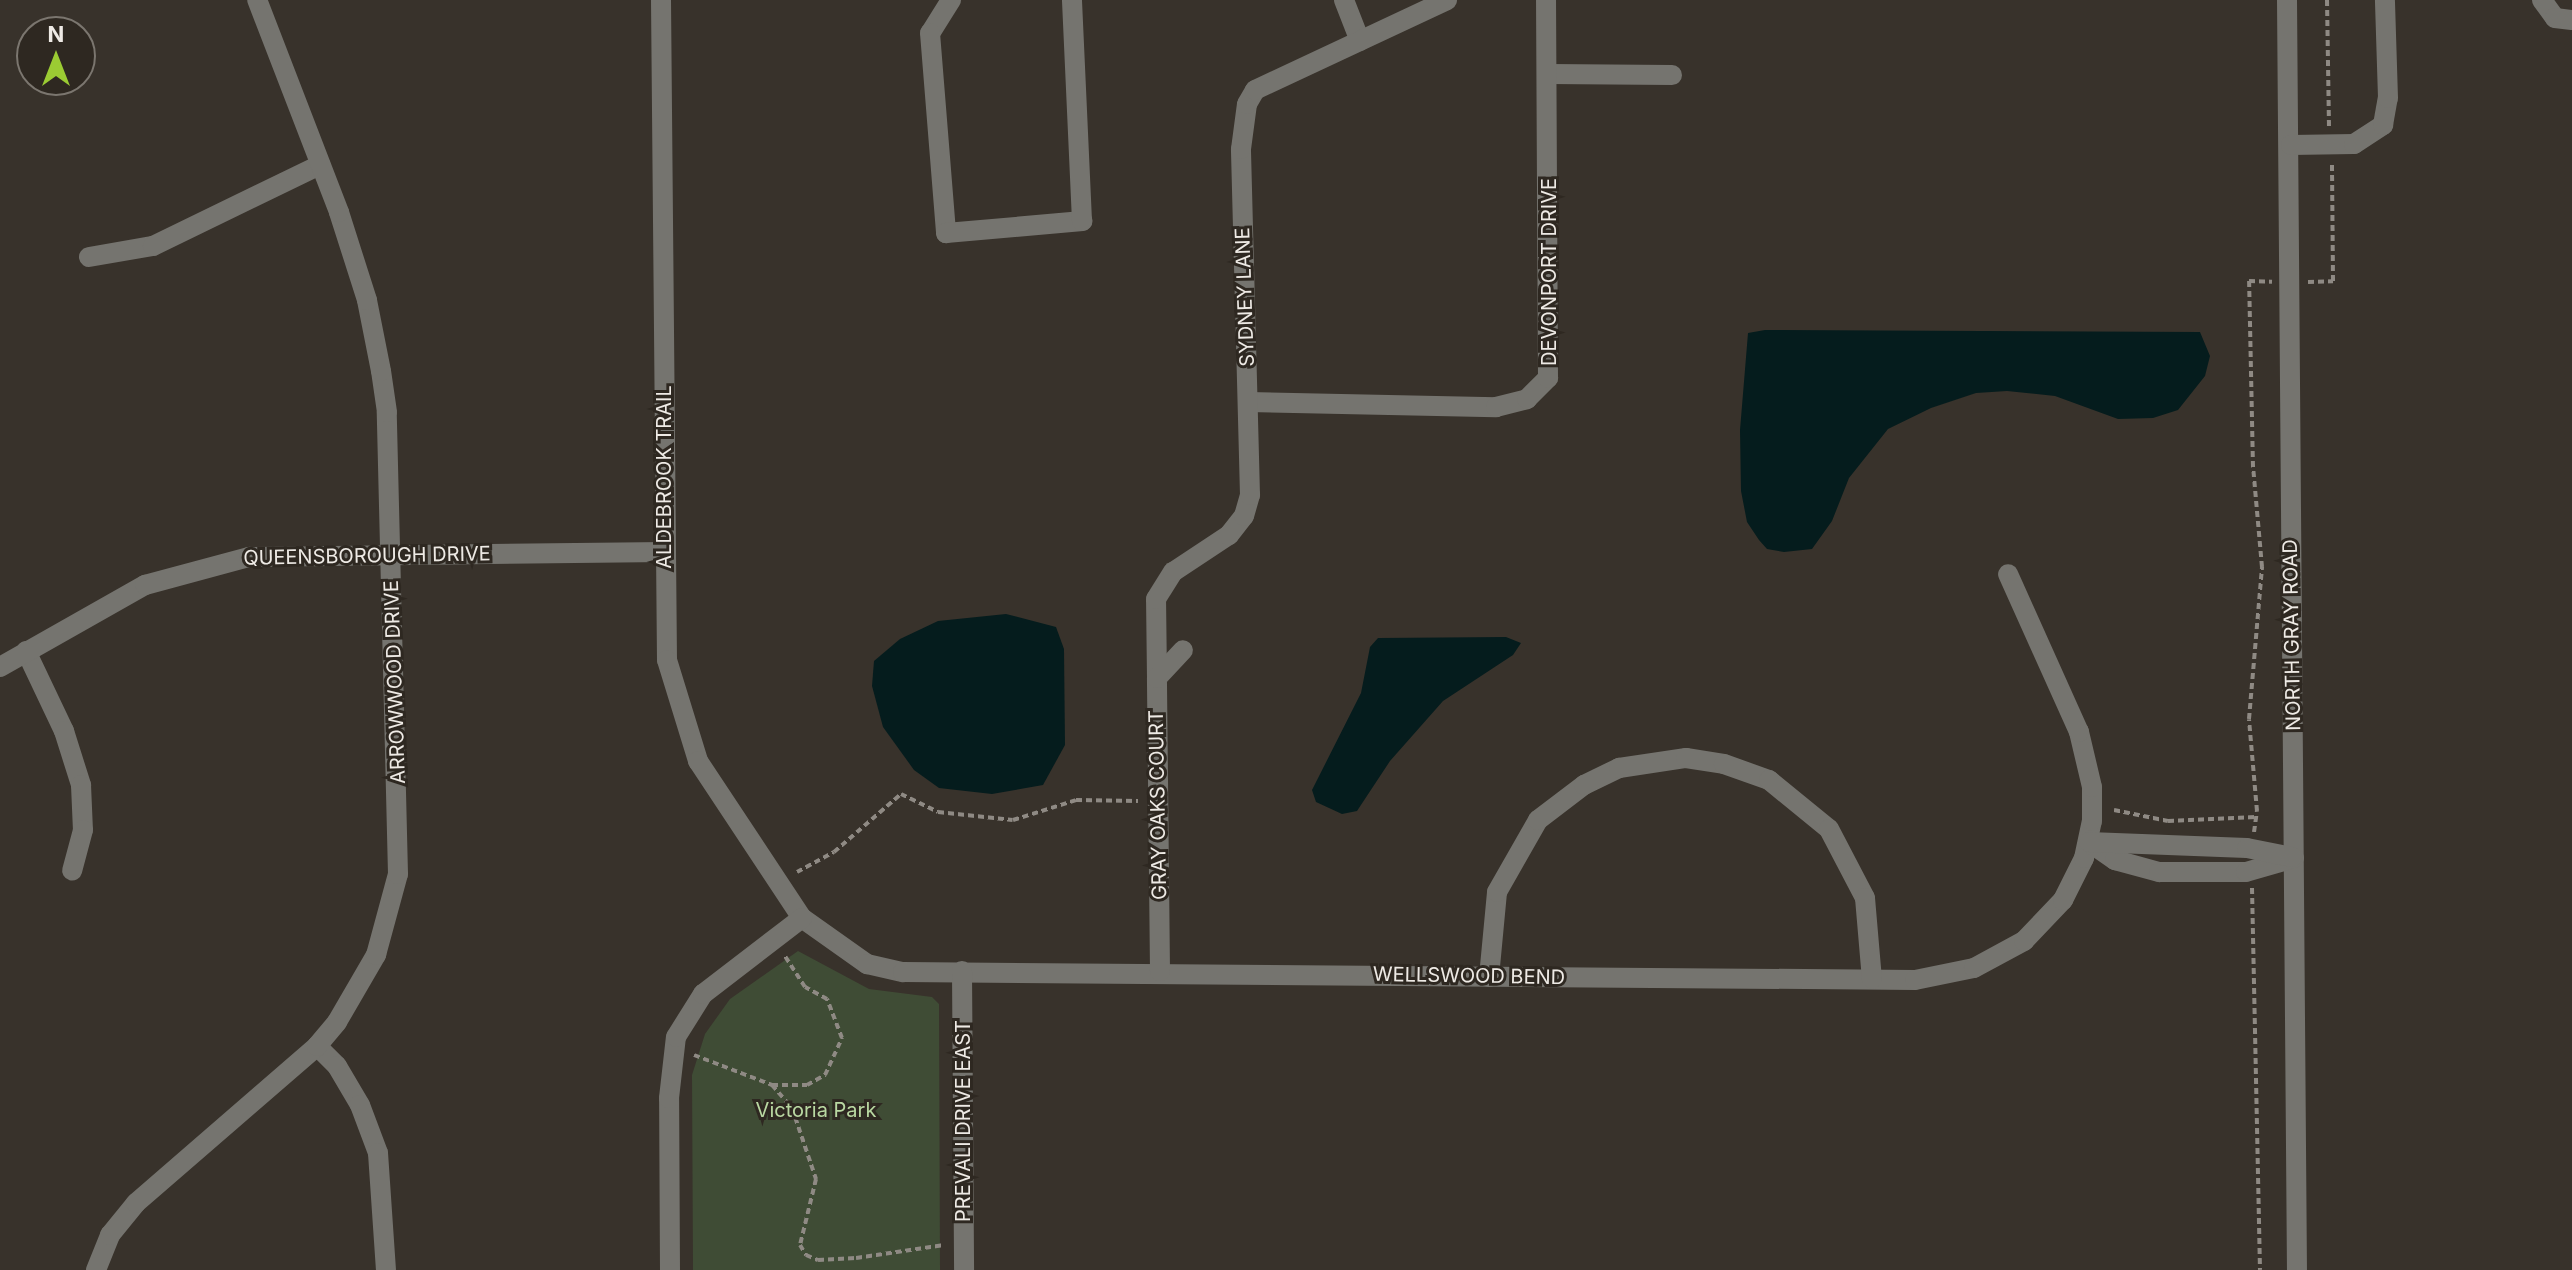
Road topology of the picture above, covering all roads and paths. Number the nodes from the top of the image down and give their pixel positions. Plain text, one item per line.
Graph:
1 (257, 0) edge
2 (661, 0) edge
3 (951, 0) edge
4 (1072, 0) edge
5 (1344, 0) edge
6 (1447, 0) edge
7 (1546, 0) edge
8 (2287, 0) edge
9 (2327, 0) edge
10 (2385, 0) edge
11 (2542, 0) edge
12 (2572, 20) edge
13 (1360, 41) junction
14 (1549, 74) junction
15 (1672, 75) dead end
16 (2291, 145) junction
17 (2331, 146) junction
18 (320, 165) junction
19 (89, 257) dead end
20 (2249, 281) dead end
21 (2333, 281) dead end
22 (1248, 402) junction
23 (665, 552) junction
24 (391, 553) junction
25 (2008, 574) dead end
26 (1183, 650) dead end
27 (26, 651) junction
28 (0, 667) edge
29 (1157, 678) junction
30 (1138, 801) dead end
31 (2114, 810) dead end
32 (2256, 817) junction
33 (2089, 842) junction
34 (2253, 849) junction
35 (2294, 858) junction
36 (2252, 870) junction
37 (72, 871) dead end
38 (797, 872) dead end
39 (802, 918) junction
40 (784, 955) dead end
41 (962, 971) junction
42 (1160, 971) junction
43 (1489, 977) junction
44 (1872, 979) junction
45 (317, 1046) junction
46 (691, 1054) dead end
47 (772, 1085) junction
48 (944, 1245) dead end
49 (96, 1270) edge
50 (386, 1270) edge
51 (670, 1270) edge
52 (964, 1270) edge
53 (2260, 1270) edge
54 (2297, 1270) edge

1 - 18 street, ARROWWOOD DRIVE
2 - 23 street, ALDEBROOK TRAIL
3 - 4 street
5 - 13 street
6 - 13 street, SYDNEY LANE
7 - 14 street, DEVONPORT DRIVE
8 - 16 street, NORTH GRAY ROAD
9 - 17 path
10 - 17 street
11 - 12 street
13 - 22 street, SYDNEY LANE
14 - 15 street
14 - 22 street, DEVONPORT DRIVE
16 - 17 street
16 - 35 street, NORTH GRAY ROAD
17 - 21 path
18 - 19 street
18 - 24 street, ARROWWOOD DRIVE
20 - 32 path
22 - 29 street, SYDNEY LANE
23 - 24 street, QUEENSBOROUGH DRIVE
23 - 39 street, ALDEBROOK TRAIL
24 - 27 street, QUEENSBOROUGH DRIVE
24 - 45 street, ARROWWOOD DRIVE
25 - 33 street
26 - 29 street
27 - 28 street, QUEENSBOROUGH DRIVE
27 - 37 street
29 - 42 street, GRAY OAKS COURT
30 - 38 path
31 - 32 path
32 - 34 path
33 - 34 street
33 - 36 street
33 - 44 street, WELLSWOOD BEND
34 - 35 street
35 - 36 street
35 - 54 street, NORTH GRAY ROAD
36 - 53 path
39 - 41 street, WELLSWOOD BEND
39 - 51 street
40 - 47 path
41 - 42 street, WELLSWOOD BEND
41 - 52 street, PREVALI DRIVE EAST
42 - 43 street, WELLSWOOD BEND
43 - 44 street, WELLSWOOD BEND
43 - 44 street
45 - 49 street, ARROWWOOD DRIVE
45 - 50 street
46 - 47 path
47 - 48 path

